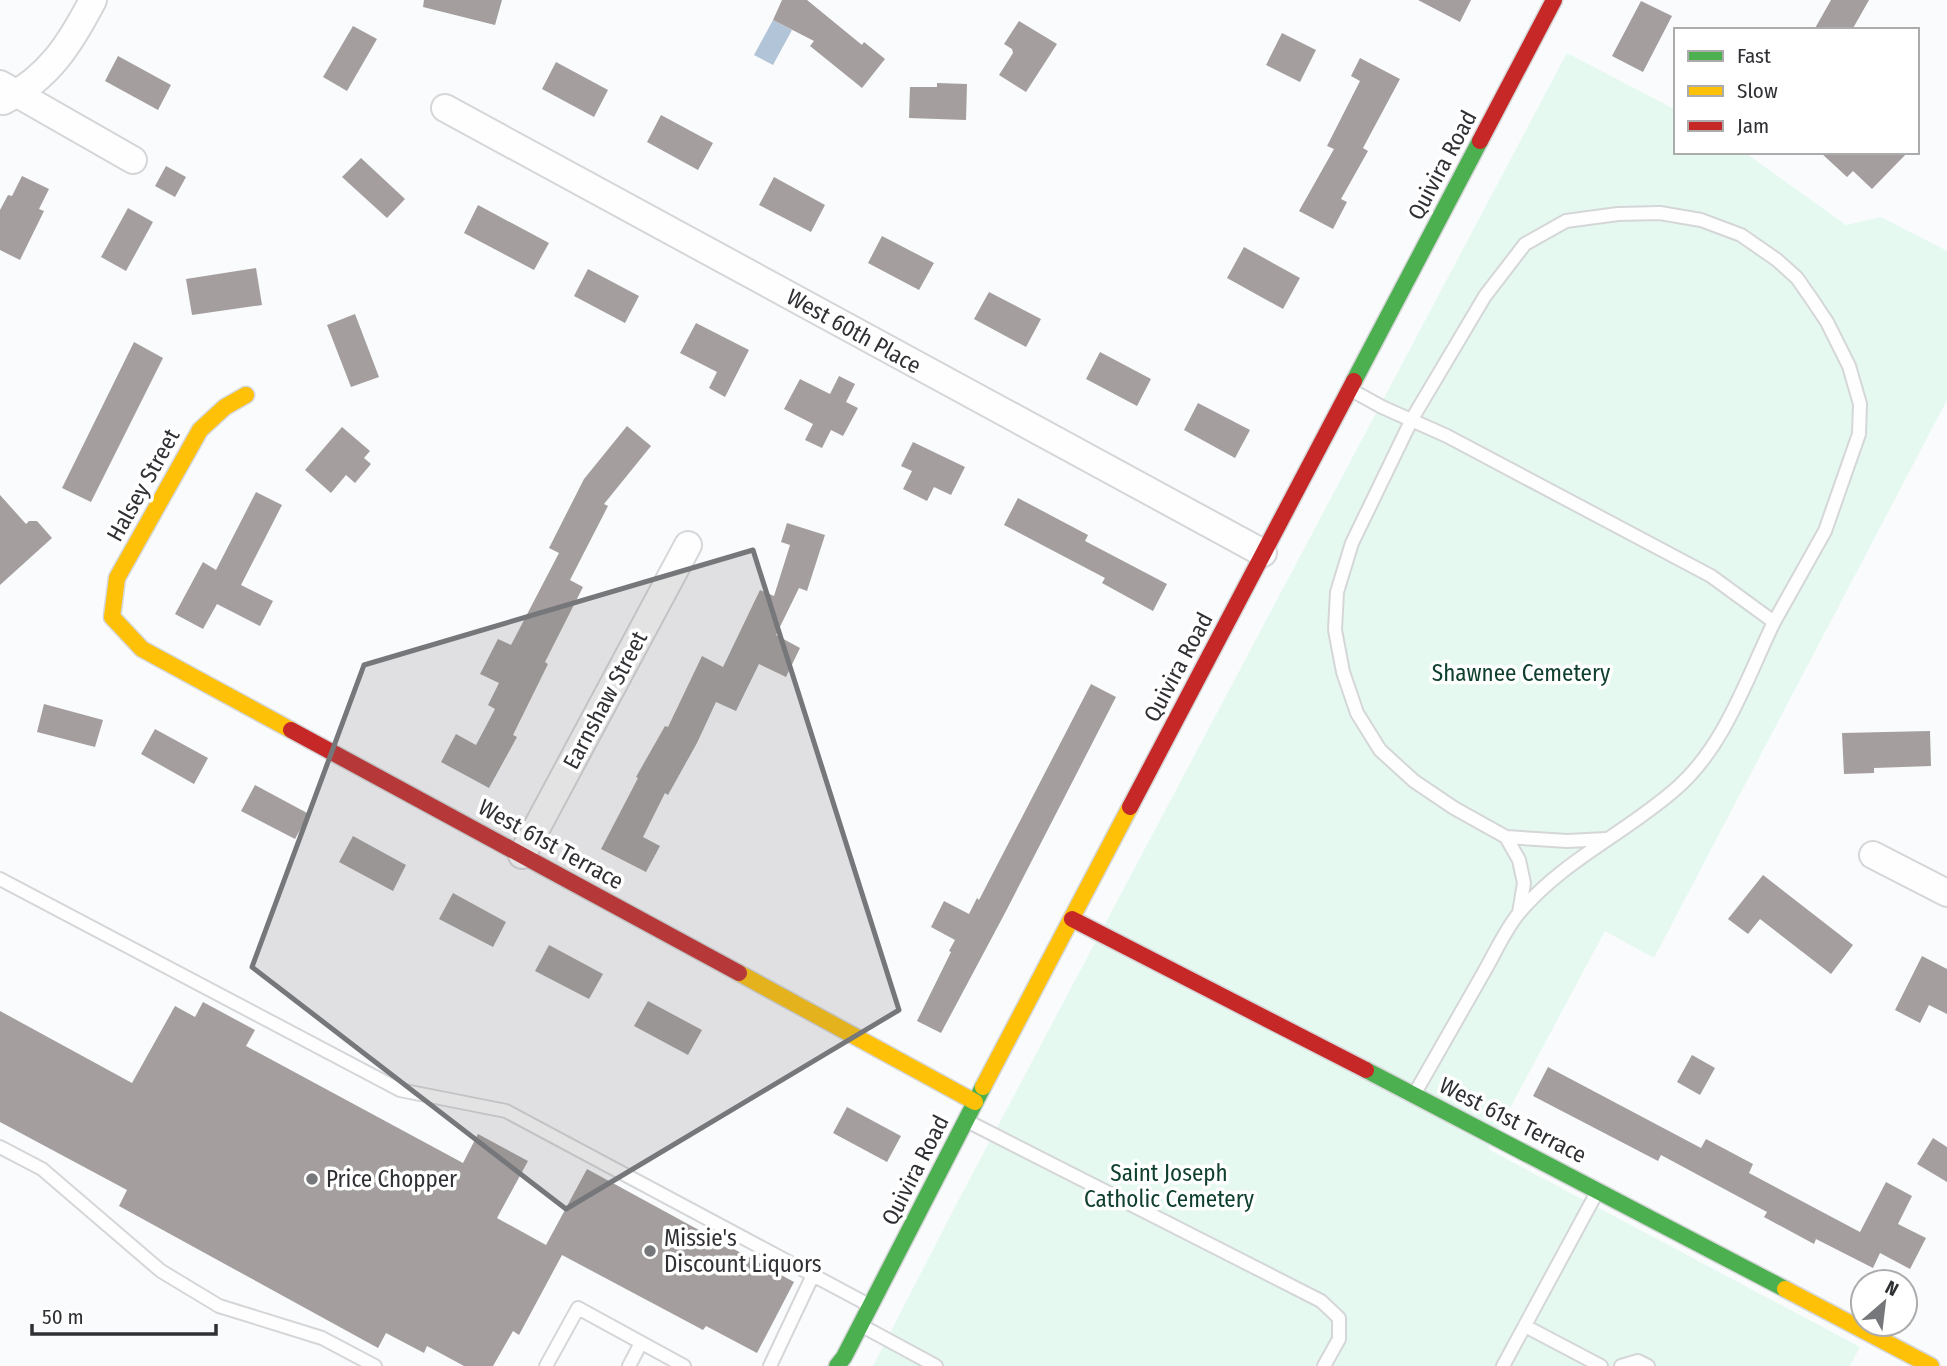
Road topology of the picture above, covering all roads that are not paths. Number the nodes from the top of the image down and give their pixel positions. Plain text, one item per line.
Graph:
1 (93, 0) edge
2 (1555, 0) edge
3 (6, 94) edge
4 (445, 108) dead end
5 (133, 160) dead end
6 (1350, 389) junction
7 (246, 395) dead end
8 (1412, 419) junction
9 (688, 545) dead end
10 (1264, 553) junction
11 (112, 617) joint
12 (1774, 622) junction
13 (1506, 837) junction
14 (1606, 839) junction
15 (523, 855) junction
16 (1874, 855) dead end
17 (0, 879) edge
18 (1947, 893) edge
19 (1518, 913) junction
20 (1072, 919) junction
21 (1414, 1095) junction
22 (975, 1102) junction
23 (966, 1120) junction
24 (0, 1147) edge
25 (1598, 1190) junction
26 (813, 1275) junction
27 (870, 1306) junction
28 (861, 1325) junction
29 (1525, 1326) junction
30 (641, 1343) junction
31 (841, 1363) edge
32 (375, 1366) edge
33 (546, 1366) edge
34 (629, 1366) edge
35 (684, 1366) edge
36 (770, 1366) edge
37 (936, 1366) edge
38 (1324, 1366) edge
39 (1503, 1366) edge
40 (1601, 1366) edge
41 (1621, 1366) edge
42 (1647, 1366) edge
43 (1931, 1366) edge

1 - 3 street
2 - 6 street, Quivira Road
3 - 5 street
4 - 10 street, West 60th Place
6 - 8 lane
6 - 10 street, Quivira Road
7 - 11 street, Halsey Street
8 - 12 lane
8 - 12 lane
8 - 13 lane
9 - 15 street, Earnshaw Street
10 - 20 street, Quivira Road
11 - 15 street, West 61st Terrace
12 - 14 lane
13 - 14 lane
13 - 19 lane
14 - 19 lane
15 - 22 street, West 61st Terrace
16 - 18 street
17 - 26 lane
19 - 21 lane
20 - 21 street, West 61st Terrace
20 - 22 street, Quivira Road
21 - 25 street, West 61st Terrace
22 - 23 street, Quivira Road
23 - 27 street, Quivira Road
23 - 38 lane
24 - 32 lane
25 - 29 lane
25 - 43 street, West 61st Terrace
26 - 27 lane
26 - 36 lane
27 - 28 street, Quivira Road
28 - 31 street, Quivira Road
28 - 37 lane
29 - 39 lane
29 - 40 lane
30 - 33 lane
30 - 34 lane
30 - 35 lane
41 - 42 lane

